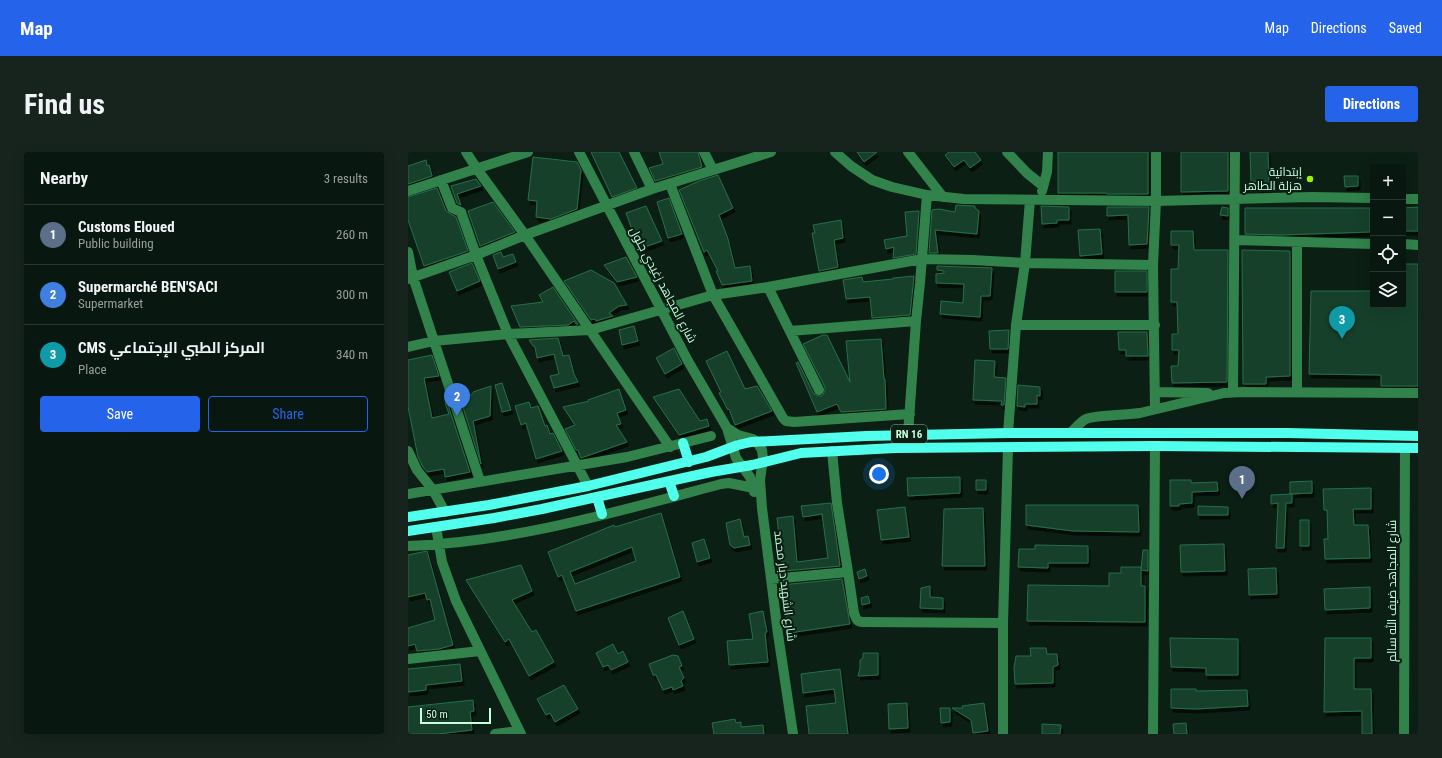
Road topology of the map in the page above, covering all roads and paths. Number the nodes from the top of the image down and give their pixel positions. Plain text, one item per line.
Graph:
1 (466, 152) edge
2 (528, 152) edge
3 (579, 152) edge
4 (634, 152) edge
5 (704, 152) edge
6 (771, 152) edge
7 (835, 152) edge
8 (908, 152) edge
9 (1006, 152) edge
10 (1048, 152) edge
11 (1156, 152) edge
12 (1235, 152) edge
13 (477, 169) junction
14 (713, 170) junction
15 (441, 180) junction
16 (670, 184) junction
17 (1044, 186) junction
18 (652, 189) junction
19 (408, 191) edge
20 (927, 195) junction
21 (943, 197) junction
22 (1370, 198) edge
23 (1034, 199) junction
24 (1406, 199) edge
25 (1418, 199) edge
26 (1236, 200) junction
27 (1156, 201) junction
28 (606, 206) junction
29 (525, 236) junction
30 (1235, 240) junction
31 (1297, 242) junction
32 (1370, 244) edge
33 (1406, 244) edge
34 (1418, 245) edge
35 (408, 252) edge
36 (476, 255) junction
37 (922, 259) junction
38 (1025, 263) junction
39 (1153, 264) junction
40 (410, 278) edge
41 (768, 287) junction
42 (713, 295) junction
43 (662, 310) junction
44 (916, 321) junction
45 (1016, 325) junction
46 (1155, 325) junction
47 (590, 330) junction
48 (790, 331) junction
49 (508, 334) junction
50 (434, 341) junction
51 (408, 347) edge
52 (819, 390) dead end
53 (1155, 392) junction
54 (1297, 392) junction
55 (1229, 393) junction
56 (1418, 393) edge
57 (1155, 410) junction
58 (910, 414) junction
59 (727, 428) junction
60 (1008, 433) junction
61 (1070, 433) junction
62 (908, 434) junction
63 (711, 436) dead end
64 (1418, 436) edge
65 (757, 442) junction
66 (683, 443) junction
67 (1155, 446) junction
68 (670, 447) junction
69 (732, 448) junction
70 (1008, 448) junction
71 (1405, 448) junction
72 (1418, 448) edge
73 (408, 451) edge
74 (832, 451) junction
75 (689, 462) junction
76 (763, 463) junction
77 (577, 466) junction
78 (742, 467) junction
79 (480, 481) junction
80 (669, 481) junction
81 (588, 486) junction
82 (754, 488) junction
83 (433, 490) junction
84 (408, 494) edge
85 (674, 496) junction
86 (597, 497) junction
87 (445, 512) junction
88 (602, 514) junction
89 (408, 517) edge
90 (436, 527) junction
91 (408, 530) edge
92 (762, 537) junction
93 (438, 545) junction
94 (408, 546) edge
95 (848, 572) junction
96 (771, 579) junction
97 (1003, 623) junction
98 (480, 651) junction
99 (408, 658) edge
100 (520, 733) edge
101 (495, 734) edge
102 (787, 734) edge
103 (793, 734) edge
104 (1003, 734) edge
105 (1153, 734) edge
106 (1404, 734) edge

1 - 13 street
2 - 13 street
3 - 28 street, شارع المجاهد زغيدي جلول
4 - 18 street
5 - 14 street
6 - 14 street
7 - 20 street
8 - 21 street
9 - 17 street
10 - 17 street
11 - 27 street
12 - 26 street
13 - 15 street
13 - 29 street
14 - 16 street
15 - 19 street
15 - 36 street
16 - 18 street
16 - 42 street
17 - 23 street
18 - 28 street
20 - 21 street
20 - 37 street
21 - 23 street
22 - 26 street
23 - 27 street
23 - 38 street
24 - 25 street
26 - 27 street
26 - 30 street
27 - 39 street
28 - 29 street
28 - 43 street, شارع المجاهد زغيدي جلول
29 - 36 street
29 - 47 street
30 - 31 street
30 - 55 street
31 - 32 street
31 - 54 street
33 - 34 street
35 - 40 street
36 - 40 street
36 - 49 street
37 - 38 street
37 - 41 street
37 - 44 street
38 - 39 street
38 - 45 street
39 - 46 street
40 - 50 street
41 - 42 street
41 - 48 street
42 - 43 street
42 - 58 street
43 - 47 street
43 - 59 street, شارع المجاهد زغيدي جلول
44 - 48 street
44 - 58 street
45 - 46 street
45 - 60 street
46 - 53 street
47 - 49 street
47 - 68 street
48 - 52 street
49 - 50 street
49 - 77 street
50 - 51 street
50 - 79 street
53 - 55 street
53 - 57 street
54 - 55 street
54 - 56 street
55 - 57 street
57 - 61 street
58 - 62 street
59 - 65 street
59 - 69 street, شارع المجاهد زغيدي جلول
60 - 61 main road, RN 16
60 - 62 main road, RN 16
61 - 64 main road, RN 16
62 - 65 main road, RN 16
63 - 66 street
65 - 69 main road, RN 16
65 - 76 street, شارع الشهيد دبار محمد
66 - 68 street
66 - 75 main road
67 - 70 main road, RN 16
67 - 71 main road, RN 16
67 - 105 street
68 - 77 street
69 - 75 main road, RN 16
69 - 78 street, شارع الشهيد دبار محمد
70 - 74 main road, RN 16
70 - 97 street
71 - 72 main road, RN 16
71 - 106 street, شارع المجاهد ضيف الله سالم
73 - 83 street
74 - 76 main road, RN 16
74 - 95 street
75 - 81 main road, RN 16
76 - 78 main road, RN 16
76 - 92 street, شارع الشهيد دبار محمد
77 - 79 street
77 - 81 street
78 - 80 main road, RN 16
78 - 82 street, شارع الشهيد دبار محمد
79 - 83 street
80 - 85 main road
80 - 86 main road, RN 16
81 - 87 main road, RN 16
82 - 85 street
82 - 92 street, شارع الشهيد دبار محمد
83 - 84 street
83 - 87 street
85 - 88 street
86 - 88 main road
86 - 90 main road, RN 16
87 - 89 main road, RN 16
88 - 93 street
90 - 91 main road, RN 16
90 - 93 street
92 - 96 street, شارع الشهيد دبار محمد
92 - 102 street, شارع الشهيد دبار محمد
93 - 94 street
93 - 98 street
95 - 96 street
95 - 97 street
96 - 103 street, شارع الشهيد دبار محمد
97 - 104 street
98 - 99 street
98 - 100 street
100 - 101 street

